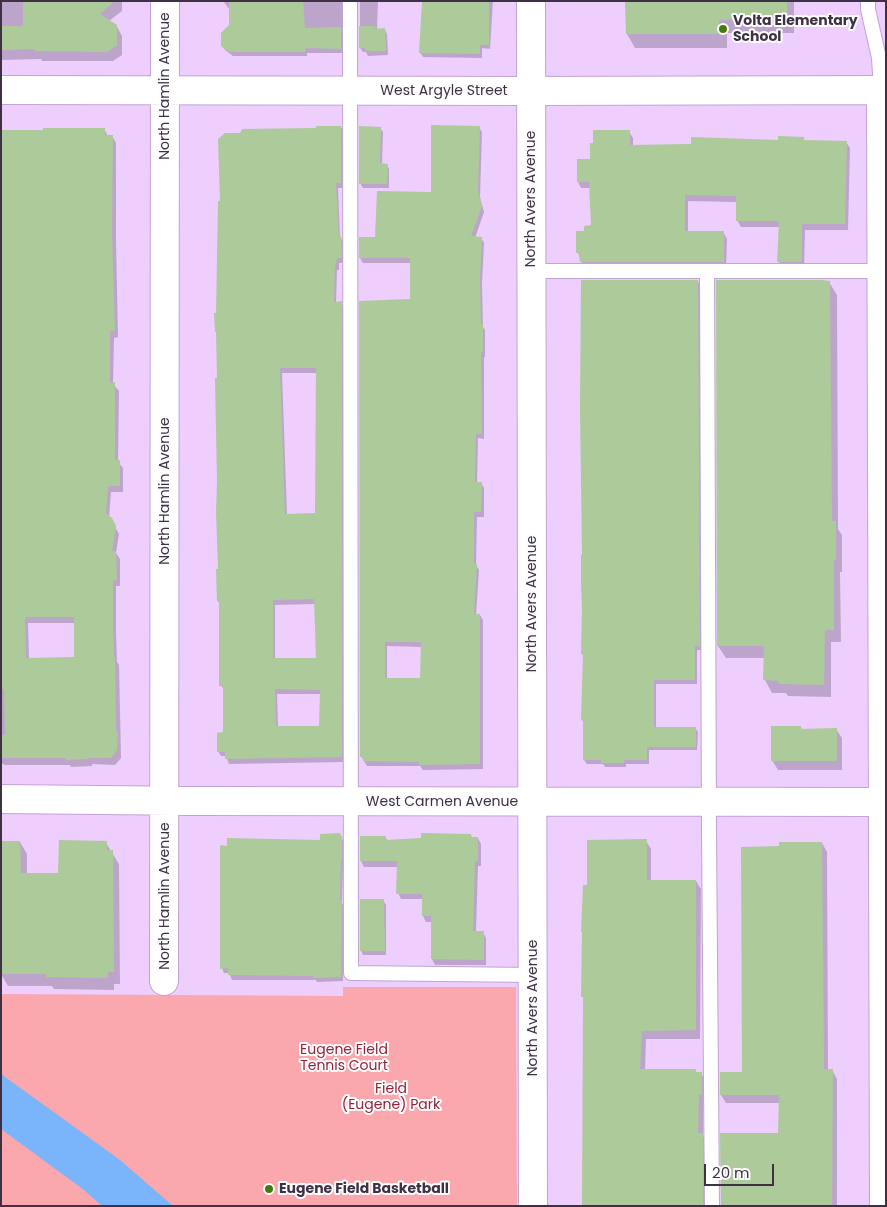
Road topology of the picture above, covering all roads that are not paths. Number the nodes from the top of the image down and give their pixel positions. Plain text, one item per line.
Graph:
1 (165, 1) edge
2 (350, 1) edge
3 (531, 1) edge
4 (868, 1) edge
5 (1, 90) edge
6 (165, 90) junction
7 (350, 90) junction
8 (883, 90) edge
9 (531, 91) junction
10 (707, 271) junction
11 (883, 271) edge
12 (531, 272) junction
13 (1, 799) edge
14 (166, 801) junction
15 (351, 802) junction
16 (532, 802) junction
17 (708, 802) junction
18 (882, 802) junction
19 (532, 975) junction
20 (164, 981) dead end
21 (533, 1206) edge
22 (712, 1206) edge
23 (884, 1206) edge

1 - 6 street, North Hamlin Avenue
2 - 7 lane
3 - 9 street, North Avers Avenue
4 - 8 lane
5 - 6 street, West Argyle Street
6 - 7 street, West Argyle Street
6 - 14 street, North Hamlin Avenue
7 - 9 street, West Argyle Street
7 - 15 lane
8 - 9 street, West Argyle Street
8 - 11 street
9 - 12 street, North Avers Avenue
10 - 11 lane
10 - 12 lane
10 - 17 lane
11 - 18 street
12 - 16 street, North Avers Avenue
13 - 14 street, West Carmen Avenue
14 - 15 street, West Carmen Avenue
14 - 20 street, North Hamlin Avenue
15 - 16 street, West Carmen Avenue
15 - 19 lane
16 - 17 street, West Carmen Avenue
16 - 19 street, North Avers Avenue
17 - 18 street, West Carmen Avenue
17 - 22 lane
18 - 23 street
19 - 21 street, North Avers Avenue

